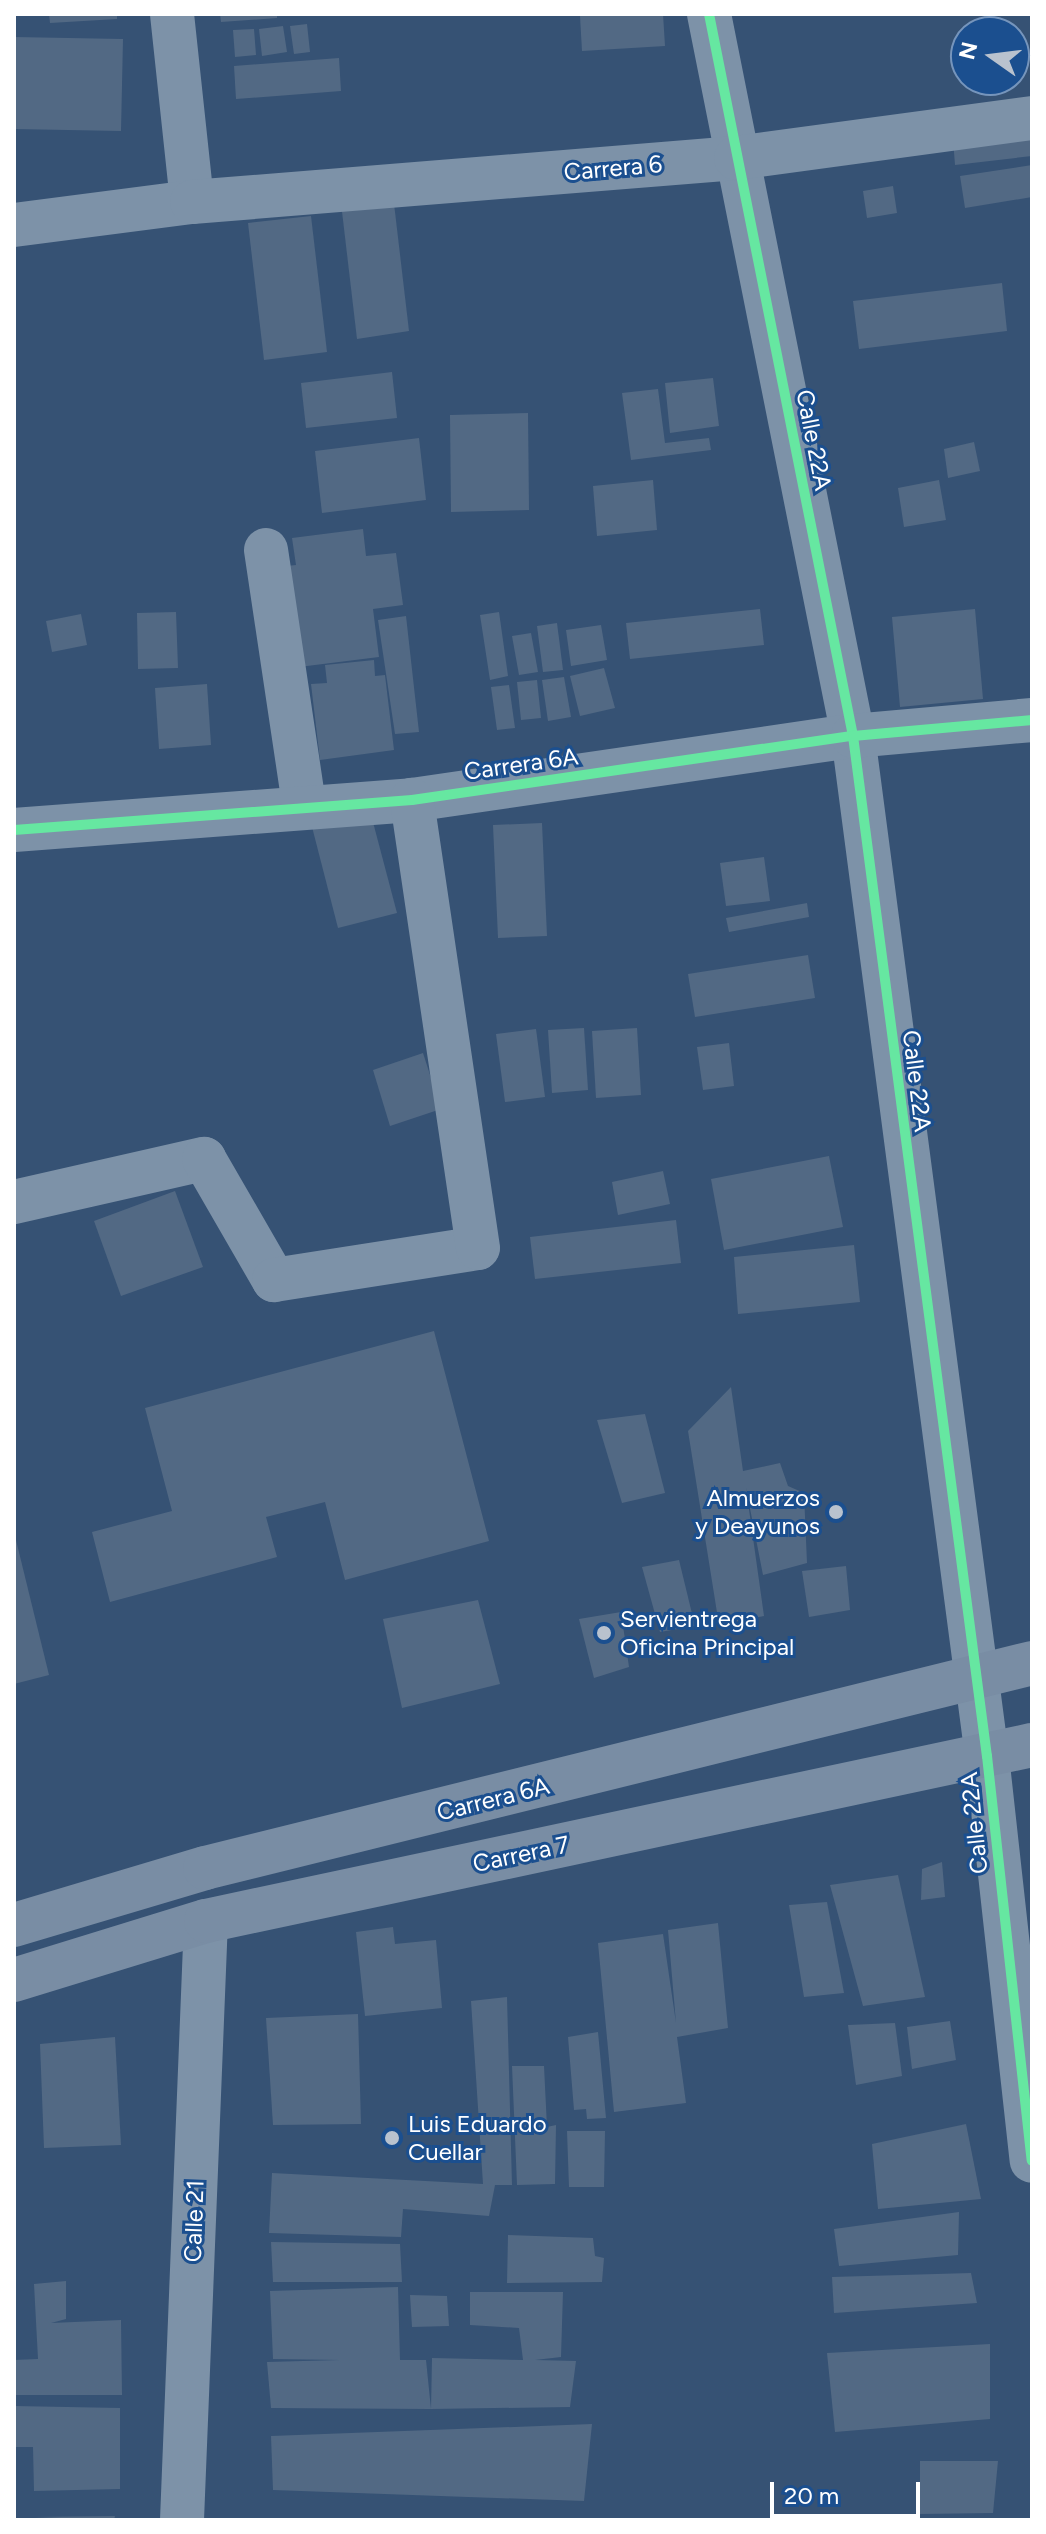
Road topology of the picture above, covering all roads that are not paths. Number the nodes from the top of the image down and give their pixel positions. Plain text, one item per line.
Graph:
1 (172, 14) edge
2 (709, 14) edge
3 (1032, 118) edge
4 (736, 158) junction
5 (192, 202) junction
6 (14, 225) edge
7 (266, 550) dead end
8 (1032, 720) edge
9 (853, 736) junction
10 (412, 800) junction
11 (304, 805) junction
12 (14, 830) edge
13 (14, 1202) edge
14 (1032, 1663) edge
15 (973, 1679) junction
16 (1032, 1745) edge
17 (987, 1756) junction
18 (206, 1921) junction
19 (14, 1925) edge
20 (14, 1980) edge
21 (1032, 2161) edge
22 (182, 2520) edge

1 - 5 street
2 - 4 street, Calle 22A
3 - 4 street, Carrera 6
4 - 5 street, Carrera 6
4 - 9 street, Calle 22A
5 - 6 street, Carrera 6
7 - 11 street
8 - 9 street, Carrera 6A
9 - 10 street, Carrera 6A
9 - 15 street, Calle 22A
10 - 11 street, Carrera 6A
10 - 13 street
11 - 12 street, Carrera 6A
14 - 15 main road
15 - 17 street, Calle 22A
15 - 19 main road, Carrera 6A
16 - 17 main road, Carrera 7
17 - 18 main road, Carrera 7
17 - 21 street, Calle 22A
18 - 20 main road, Carrera 7
18 - 22 street, Calle 21

